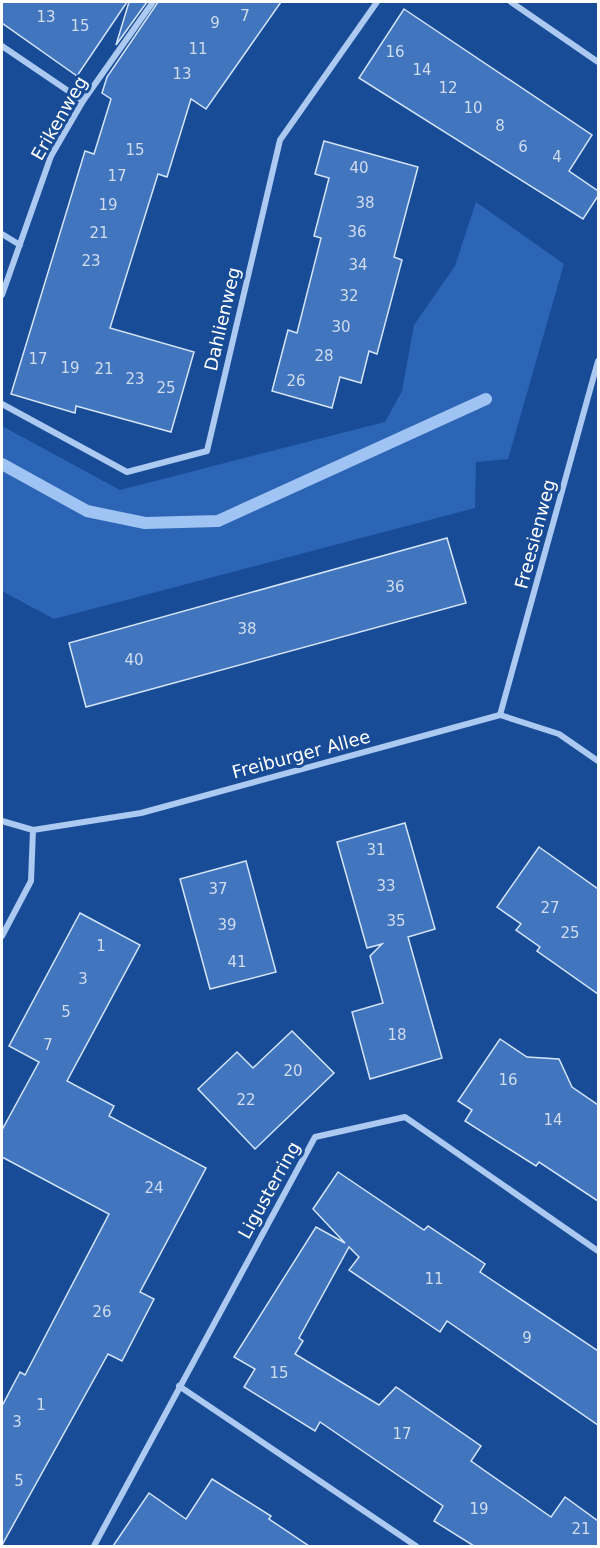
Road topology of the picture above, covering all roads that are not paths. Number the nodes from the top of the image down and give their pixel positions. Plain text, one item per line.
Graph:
1 (153, 2) edge
2 (377, 2) edge
3 (511, 2) edge
4 (2, 46) edge
5 (598, 62) edge
6 (83, 101) junction
7 (2, 234) edge
8 (20, 245) junction
9 (2, 295) edge
10 (598, 361) edge
11 (2, 404) edge
12 (500, 715) junction
13 (598, 761) edge
14 (2, 821) edge
15 (33, 830) junction
16 (2, 936) edge
17 (598, 1251) edge
18 (179, 1386) junction
19 (94, 1546) edge
20 (416, 1546) edge

1 - 6 street, Erikenweg
2 - 11 street, Dahlienweg
3 - 5 street
4 - 6 street
6 - 8 street, Erikenweg
7 - 8 street
8 - 9 street, Erikenweg
10 - 12 street, Freesienweg
12 - 13 street
12 - 15 street, Freiburger Allee
14 - 15 street, Freiburger Allee
15 - 16 street
17 - 18 street, Ligusterring
18 - 19 street, Ligusterring
18 - 20 street

